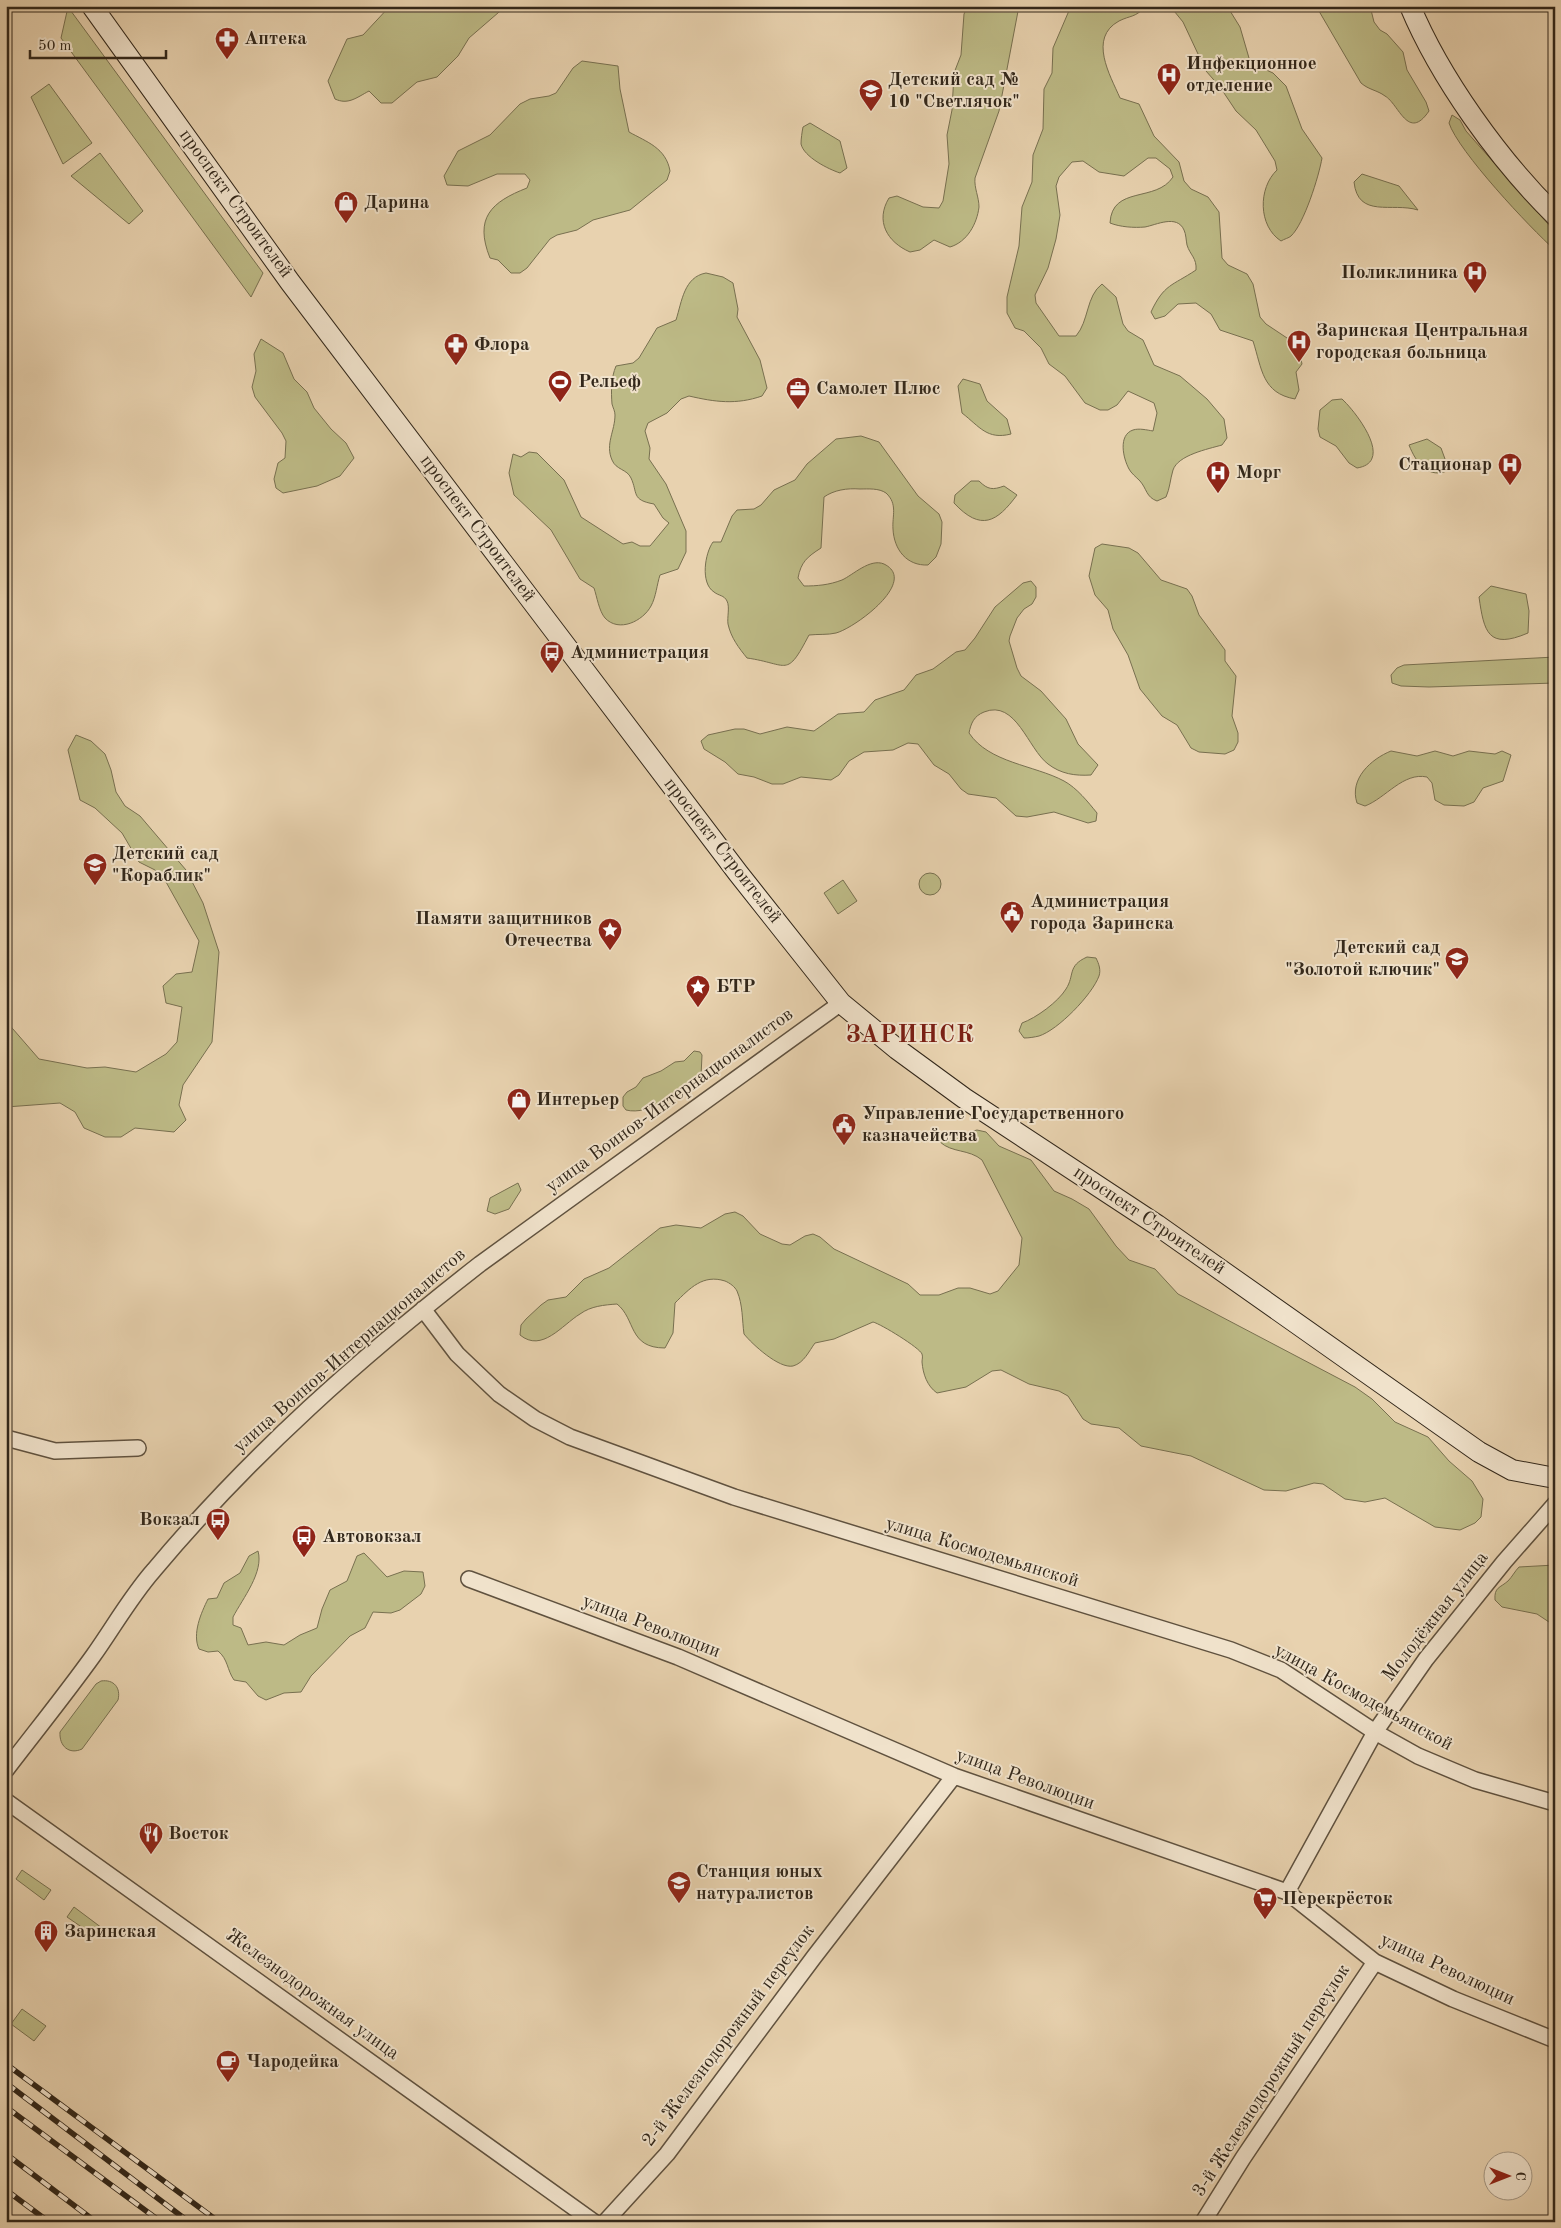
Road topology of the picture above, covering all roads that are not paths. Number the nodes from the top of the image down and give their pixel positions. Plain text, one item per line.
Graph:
1 (92, 6) edge
2 (1410, 6) edge
3 (1555, 214) edge
4 (841, 1003) junction
5 (422, 1309) junction
6 (6, 1438) edge
7 (138, 1448) dead end
8 (1555, 1478) edge
9 (1555, 1504) edge
10 (469, 1579) dead end
11 (1376, 1732) junction
12 (6, 1770) edge
13 (954, 1776) junction
14 (6, 1801) edge
15 (1555, 1803) edge
16 (1287, 1892) junction
17 (1374, 1962) junction
18 (1555, 2040) edge
19 (594, 2222) edge
20 (605, 2222) edge
21 (1203, 2222) edge

1 - 4 street, проспект Строителей
2 - 3 street
4 - 5 street, улица Воинов-Интернационалистов
4 - 8 street, проспект Строителей
5 - 11 street, улица Космодемьянской
5 - 12 street, улица Воинов-Интернационалистов
6 - 7 street
9 - 11 street, Молодёжная улица
10 - 13 street, улица Революции
11 - 15 street, улица Космодемьянской
11 - 16 street, Молодёжная улица
13 - 16 street, улица Революции
13 - 20 street, 2-й Железнодорожный переулок
14 - 19 street, Железнодорожная улица
16 - 17 street, улица Революции
17 - 18 street, улица Революции
17 - 21 street, 3-й Железнодорожный переулок

